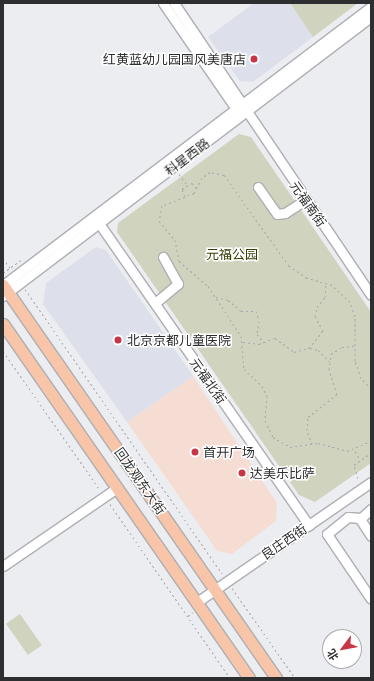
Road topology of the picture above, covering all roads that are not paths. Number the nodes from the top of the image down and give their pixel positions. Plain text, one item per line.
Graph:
1 (163, 3) edge
2 (174, 3) edge
3 (371, 7) edge
4 (371, 17) edge
5 (241, 108) junction
6 (258, 187) dead end
7 (305, 200) junction
8 (97, 219) junction
9 (163, 257) dead end
10 (4, 289) edge
11 (371, 295) edge
12 (155, 303) junction
13 (3, 324) edge
14 (371, 482) edge
15 (118, 488) junction
16 (371, 510) edge
17 (360, 518) junction
18 (309, 526) junction
19 (371, 536) edge
20 (3, 566) edge
21 (215, 590) junction
22 (371, 599) edge
23 (197, 602) junction
24 (249, 678) edge
25 (276, 678) edge

1 - 5 street, 元福南街
2 - 5 street, 元福南街
3 - 5 street, 科星西路
4 - 5 street, 科星西路
5 - 7 street, 元福南街
5 - 8 street, 科星西路
6 - 7 street
7 - 11 street, 元福南街
8 - 10 street, 科星西路
8 - 12 street, 元福北街
9 - 12 street
10 - 21 main road, 回龙观东大街
12 - 18 street, 元福北街
13 - 15 main road, 回龙观东大街
14 - 18 street, 良庄西街
15 - 20 street
15 - 23 main road, 回龙观东大街
16 - 17 street
17 - 19 street
17 - 22 street
18 - 21 street, 良庄西街
21 - 23 street, 良庄西街
21 - 25 main road, 回龙观东大街
23 - 24 main road, 回龙观东大街

